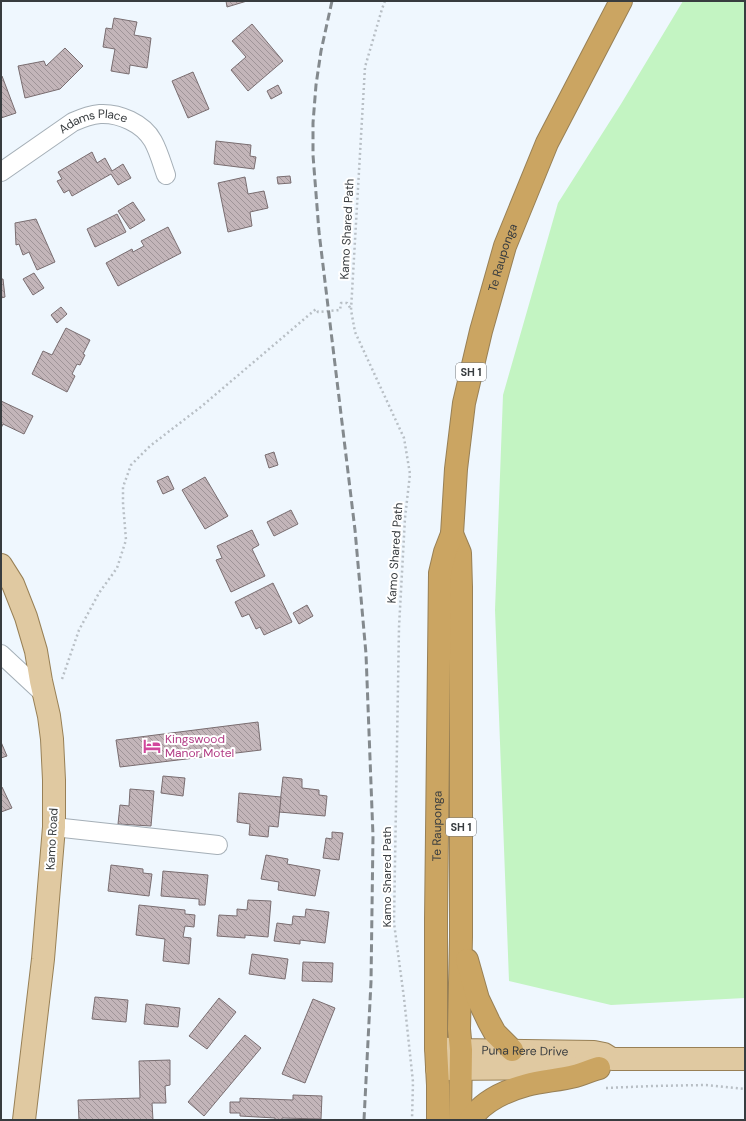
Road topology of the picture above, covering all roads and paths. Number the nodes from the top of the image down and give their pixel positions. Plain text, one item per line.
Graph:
1 (385, 1) edge
2 (621, 1) edge
3 (1, 172) edge
4 (166, 176) dead end
5 (351, 310) junction
6 (452, 534) junction
7 (1, 565) edge
8 (1, 654) edge
9 (62, 680) dead end
10 (45, 695) junction
11 (54, 827) junction
12 (218, 845) dead end
13 (461, 937) junction
14 (512, 1050) junction
15 (437, 1058) junction
16 (460, 1059) junction
17 (745, 1059) edge
18 (605, 1072) junction
19 (745, 1089) edge
20 (24, 1120) edge
21 (412, 1120) edge
22 (438, 1120) edge
23 (460, 1120) edge
24 (470, 1120) edge

1 - 5 path, Kamo Shared Path
2 - 6 highway, Te Rauponga / SH 1
3 - 4 street, Adams Place
5 - 9 path
5 - 21 path, Kamo Shared Path
6 - 13 highway, Te Rauponga / SH 1
6 - 15 highway, Te Rauponga / SH 1
7 - 10 main road, Kamo Road
8 - 10 street
10 - 11 main road, Kamo Road
11 - 12 street
11 - 20 main road, Kamo Road
13 - 14 highway
13 - 16 highway, Te Rauponga / SH 1
14 - 16 main road, Puna Rere Drive
14 - 18 main road, Puna Rere Drive
15 - 16 main road, Puna Rere Drive
15 - 22 highway, Te Rauponga / SH 1
16 - 18 main road, Puna Rere Drive
16 - 23 highway, Te Rauponga / SH 1
17 - 18 main road, Puna Rere Drive
18 - 19 path
18 - 24 highway

